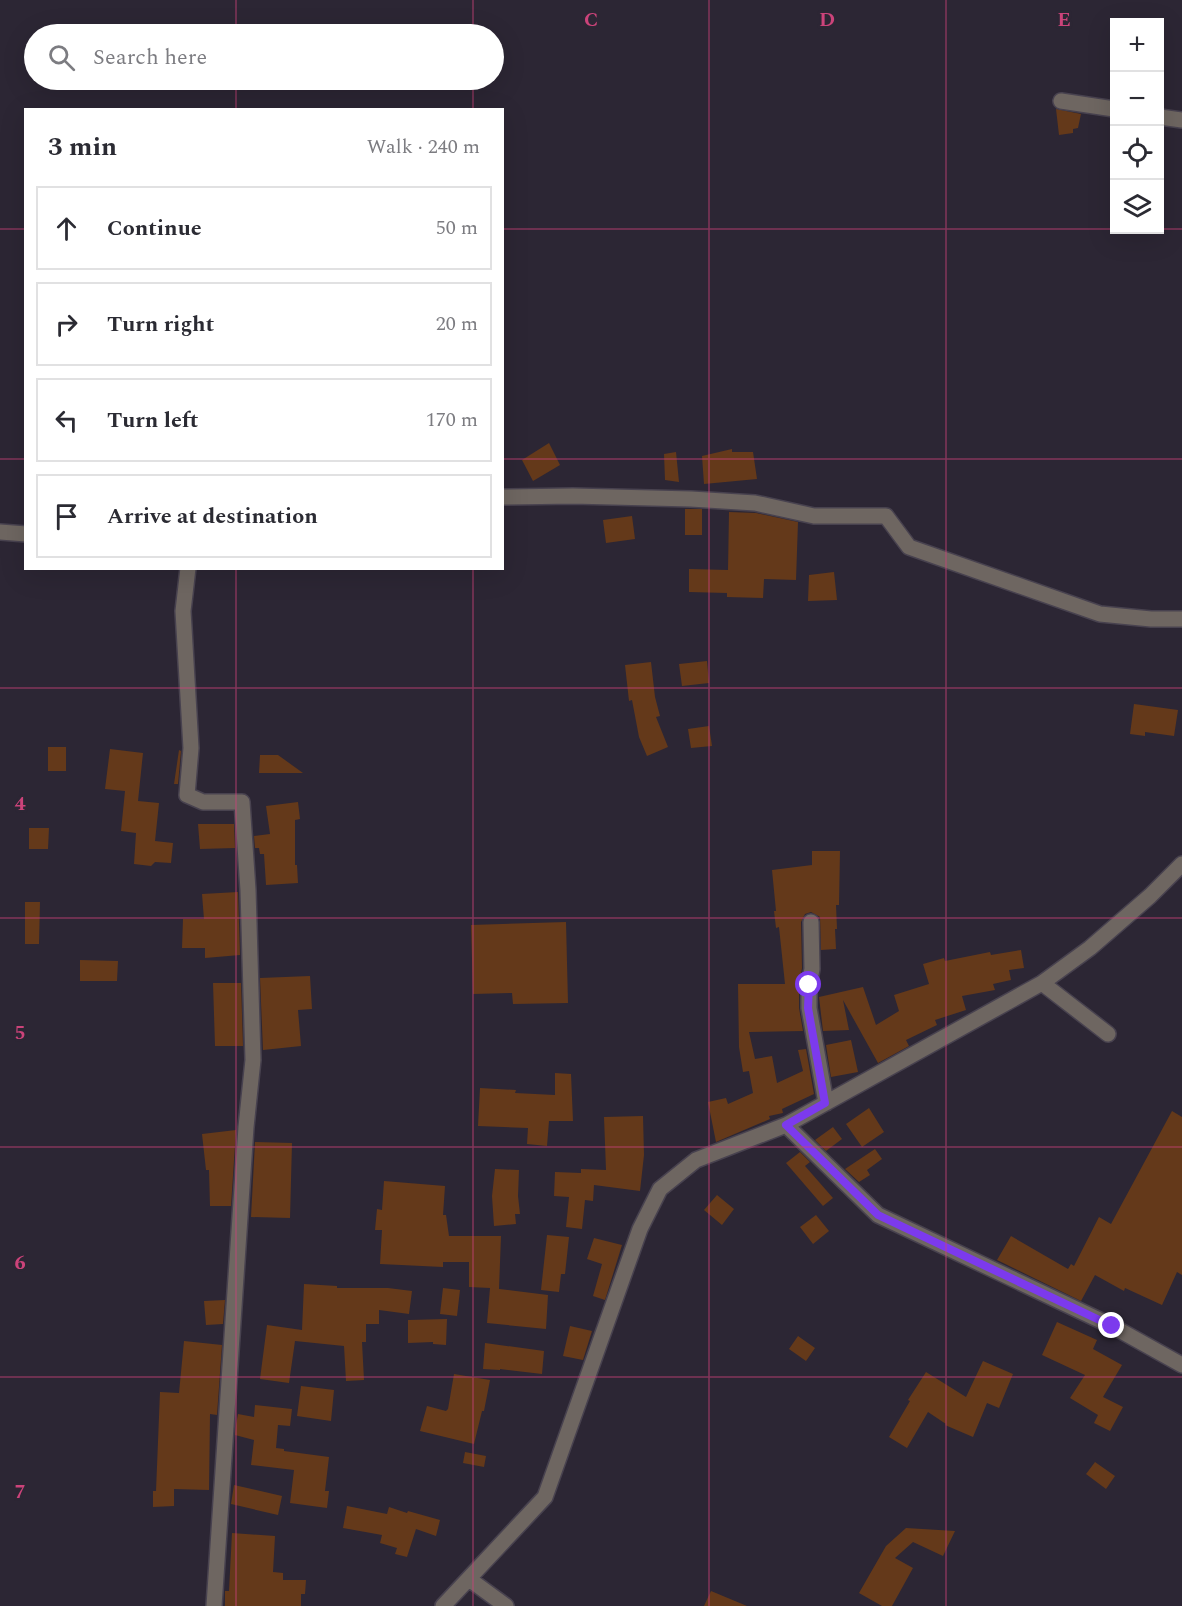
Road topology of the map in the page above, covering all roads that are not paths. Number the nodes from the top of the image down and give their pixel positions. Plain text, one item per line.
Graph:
1 (1061, 101) dead end
2 (1110, 108) edge
3 (1164, 118) edge
4 (1182, 120) edge
5 (504, 497) edge
6 (0, 532) edge
7 (24, 534) edge
8 (188, 570) edge
9 (1182, 619) edge
10 (1182, 864) edge
11 (811, 922) dead end
12 (1042, 984) junction
13 (1108, 1034) dead end
14 (825, 1103) junction
15 (786, 1125) junction
16 (1182, 1365) edge
17 (469, 1579) junction
18 (214, 1606) edge
19 (443, 1606) edge
20 (506, 1606) edge

1 - 2 street
3 - 4 street
5 - 9 street
6 - 7 street
8 - 18 street
10 - 12 street
11 - 14 street
12 - 13 street
12 - 14 street
14 - 15 street
15 - 16 street
15 - 17 street
17 - 19 street
17 - 20 street

